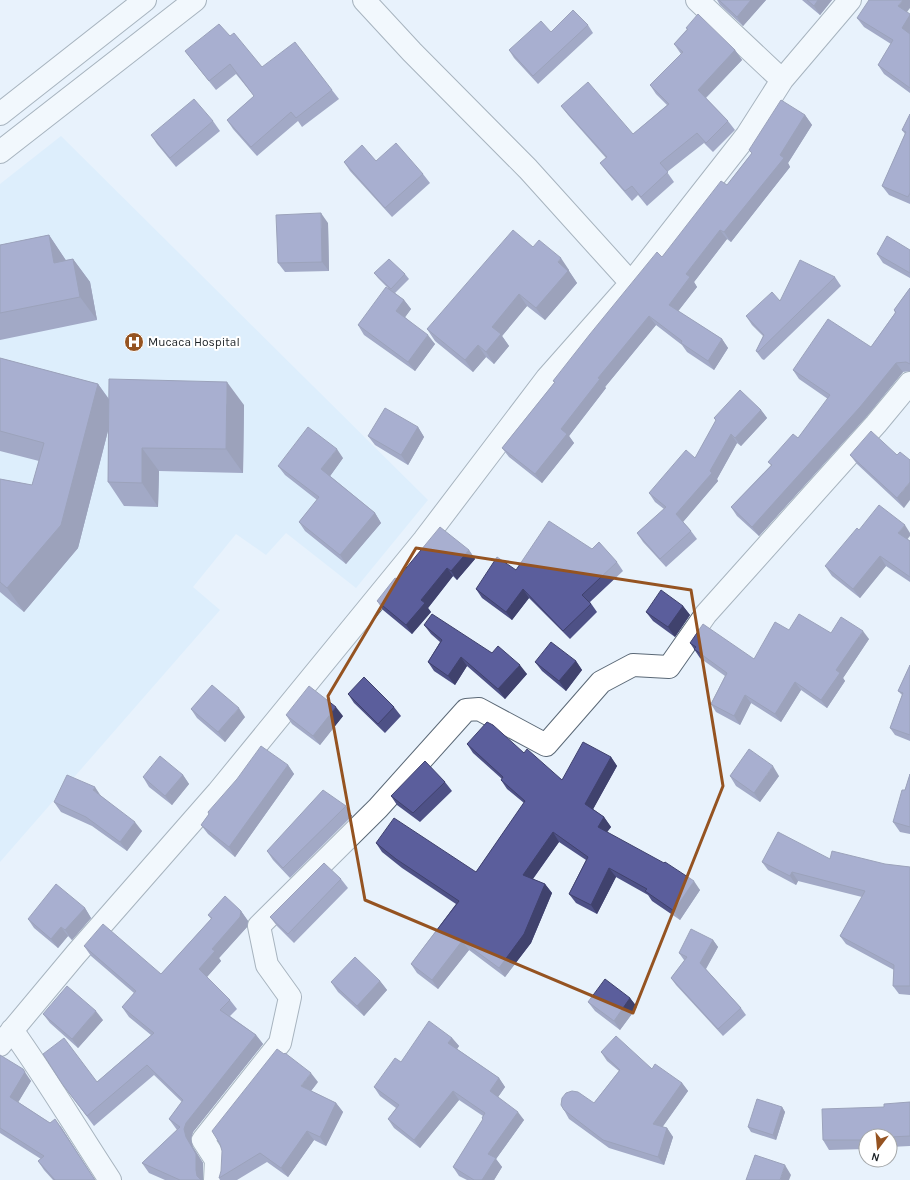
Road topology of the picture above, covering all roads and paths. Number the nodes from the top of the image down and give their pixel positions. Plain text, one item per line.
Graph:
1 (145, 0) edge
2 (195, 0) edge
3 (364, 0) edge
4 (697, 0) edge
5 (850, 0) edge
6 (782, 80) junction
7 (0, 114) edge
8 (0, 152) edge
9 (631, 283) junction
10 (910, 383) edge
11 (6, 1037) edge
12 (110, 1180) edge
13 (214, 1180) edge

1 - 7 street
2 - 8 street
3 - 9 street
4 - 6 street
5 - 6 street
6 - 9 street
9 - 11 street
10 - 13 street
11 - 12 street

